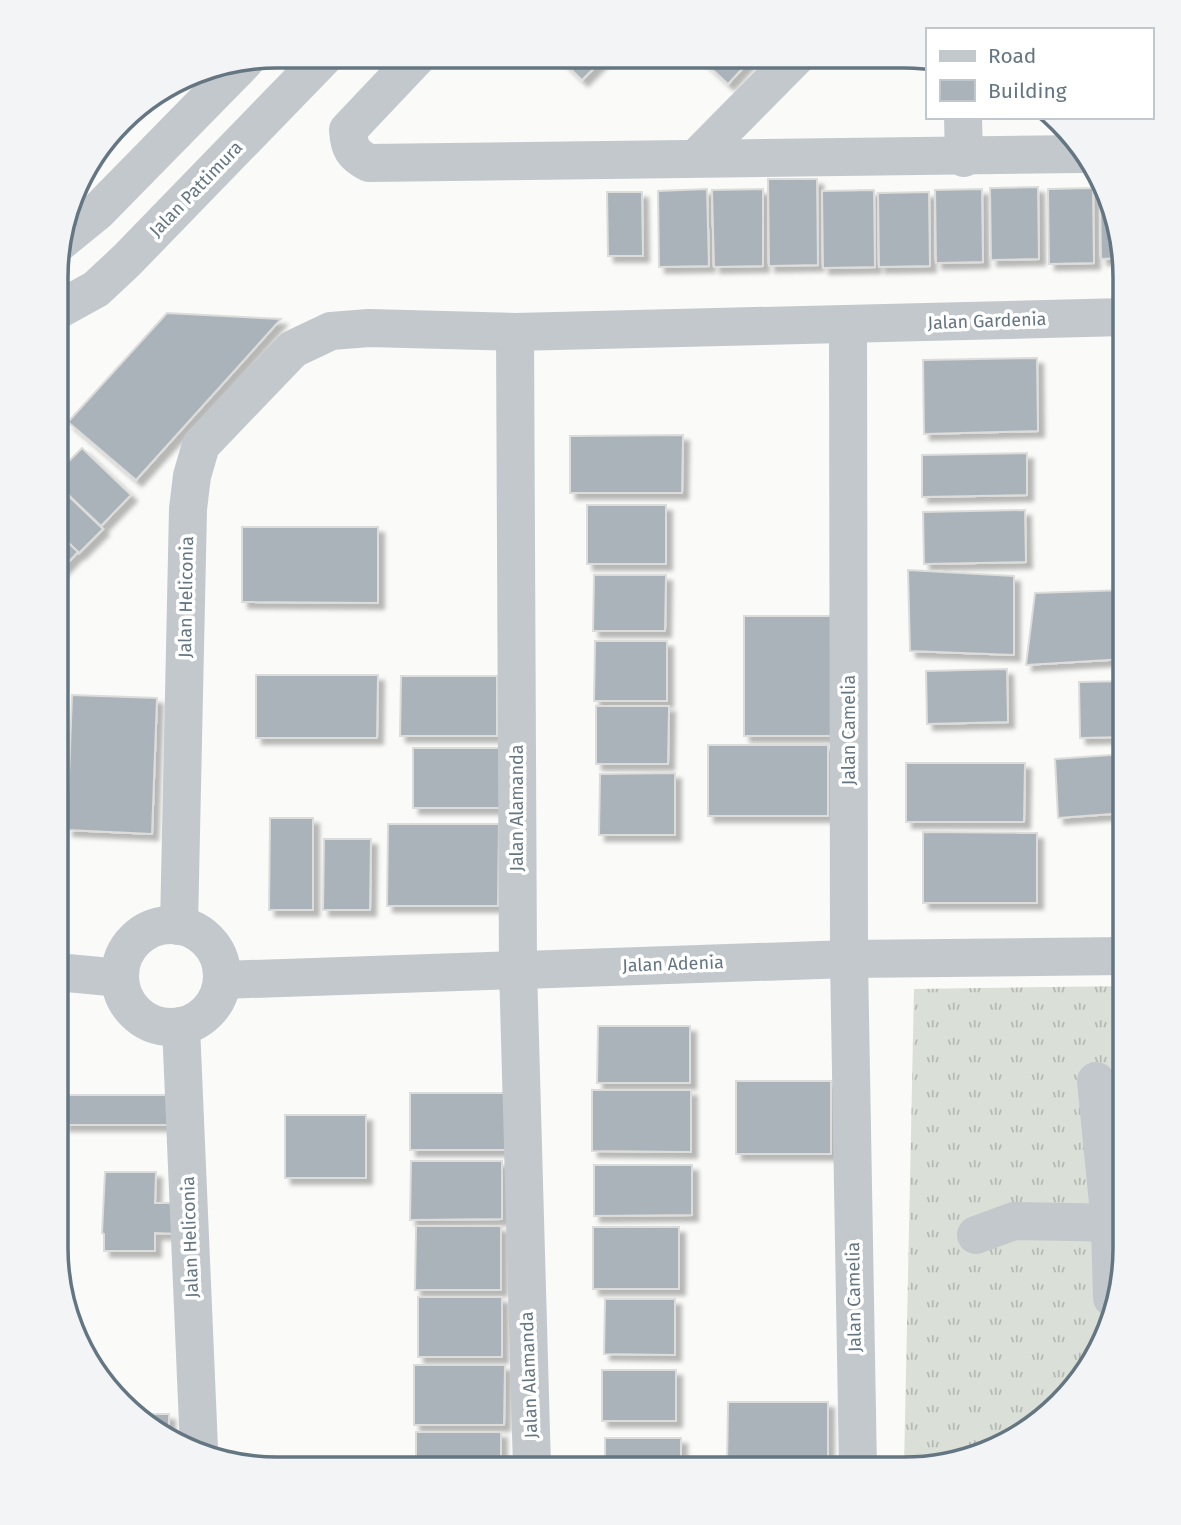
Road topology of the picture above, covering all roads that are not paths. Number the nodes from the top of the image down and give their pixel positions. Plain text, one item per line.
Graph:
1 (313, 68) edge
2 (407, 68) edge
3 (784, 68) edge
4 (233, 73) edge
5 (963, 119) edge
6 (1073, 154) edge
7 (697, 157) junction
8 (964, 158) junction
9 (74, 231) edge
10 (68, 304) edge
11 (1113, 317) edge
12 (848, 325) junction
13 (515, 332) junction
14 (178, 926) junction
15 (1112, 956) edge
16 (849, 959) junction
17 (518, 968) junction
18 (68, 973) edge
19 (120, 978) junction
20 (222, 980) junction
21 (181, 1026) junction
22 (1096, 1081) dead end
23 (1112, 1190) edge
24 (1112, 1223) edge
25 (975, 1234) dead end
26 (199, 1442) edge
27 (532, 1457) edge
28 (858, 1457) edge

1 - 10 street, Jalan Pattimura
2 - 7 street
3 - 7 street
4 - 9 street
5 - 8 street
6 - 8 street
7 - 8 street
11 - 12 street, Jalan Gardenia
12 - 13 street
12 - 16 street, Jalan Camelia
13 - 14 street, Jalan Heliconia
13 - 17 street, Jalan Alamanda
14 - 19 street
14 - 20 street
15 - 16 street, Jalan Adenia
16 - 17 street, Jalan Adenia
16 - 28 street, Jalan Camelia
17 - 20 street, Jalan Adenia
17 - 27 street, Jalan Alamanda
18 - 19 street
19 - 21 street
20 - 21 street
21 - 26 street, Jalan Heliconia
22 - 23 street
24 - 25 street

